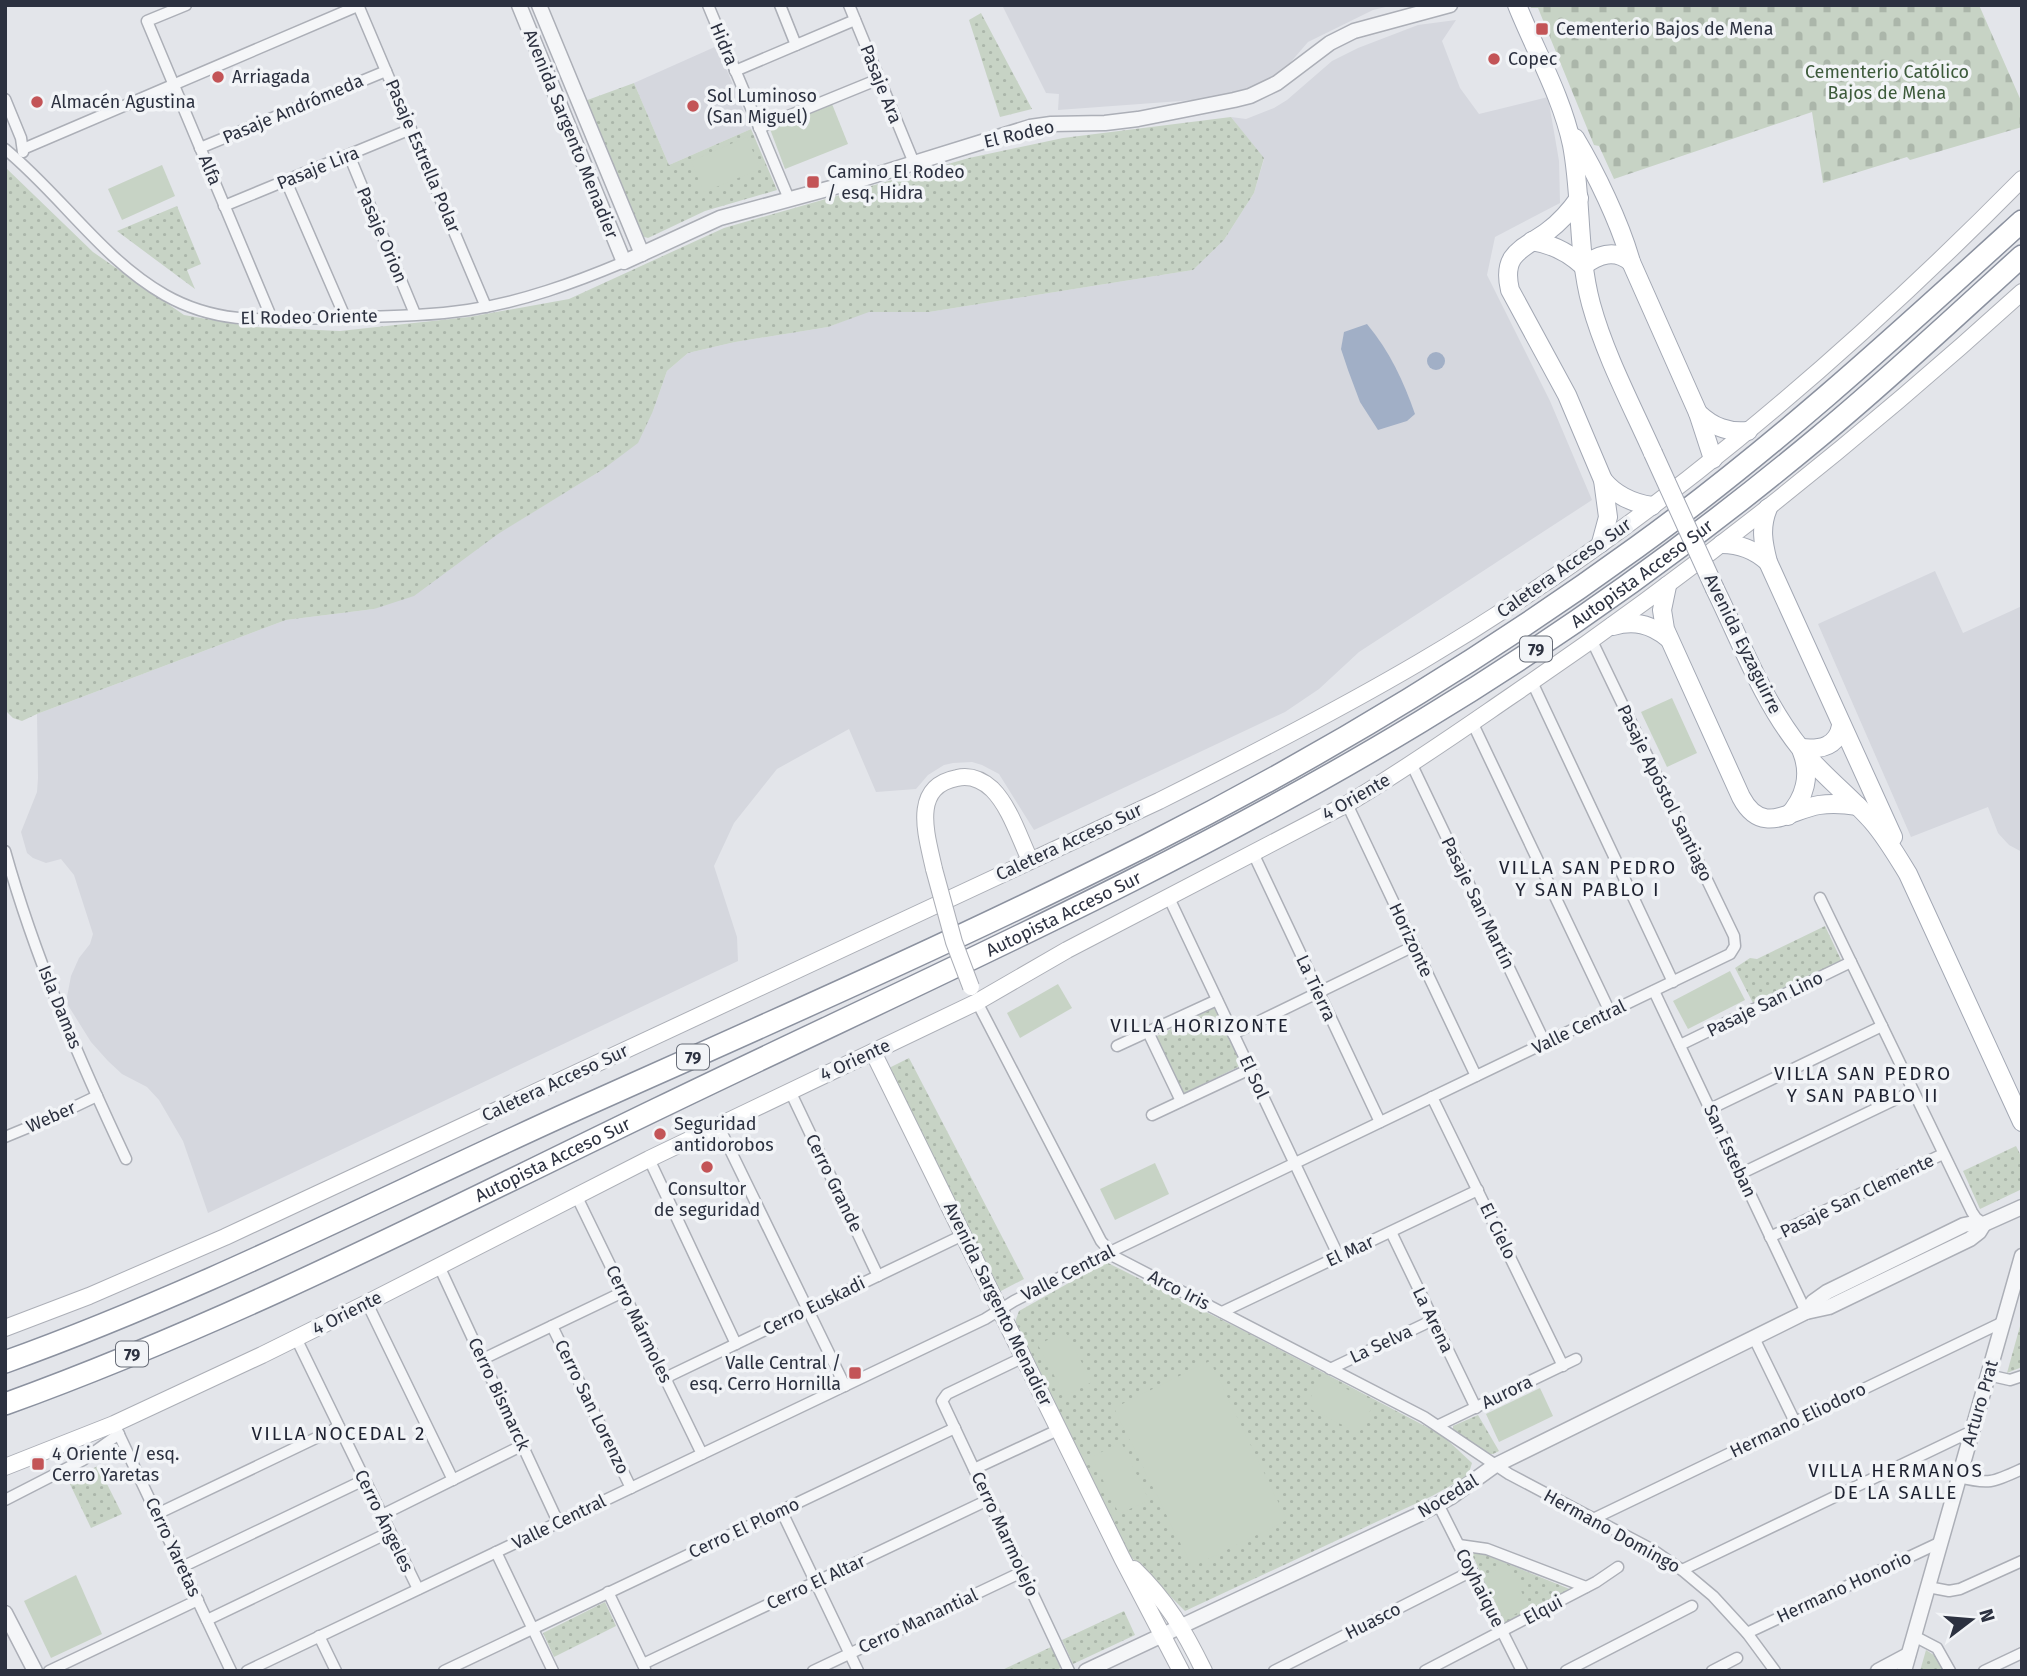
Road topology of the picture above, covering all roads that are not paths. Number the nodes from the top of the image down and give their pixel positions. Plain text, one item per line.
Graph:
1 (186, 5) edge
2 (359, 5) edge
3 (519, 5) edge
4 (539, 5) edge
5 (708, 5) edge
6 (780, 5) edge
7 (849, 5) edge
8 (1450, 5) edge
9 (1517, 5) edge
10 (855, 20) junction
11 (796, 45) junction
12 (386, 71) junction
13 (735, 71) junction
14 (879, 79) junction
15 (174, 84) junction
16 (5, 99) edge
17 (1568, 126) junction
18 (759, 128) junction
19 (411, 129) junction
20 (200, 148) junction
21 (5, 149) edge
22 (23, 149) junction
23 (349, 155) junction
24 (914, 163) junction
25 (22, 165) junction
26 (2022, 179) edge
27 (286, 181) junction
28 (1578, 198) junction
29 (789, 199) junction
30 (224, 206) junction
31 (2022, 221) edge
32 (1532, 241) junction
33 (642, 254) junction
34 (2022, 256) edge
35 (624, 262) junction
36 (1631, 262) junction
37 (1583, 266) junction
38 (2022, 292) edge
39 (486, 307) junction
40 (415, 314) junction
41 (345, 317) junction
42 (272, 319) junction
43 (1698, 413) junction
44 (1748, 431) junction
45 (1713, 459) junction
46 (1603, 480) junction
47 (1652, 506) junction
48 (1768, 508) junction
49 (1601, 544) junction
50 (1722, 544) junction
51 (1768, 562) junction
52 (1667, 586) junction
53 (1613, 626) junction
54 (1668, 638) junction
55 (1592, 641) junction
56 (1532, 682) junction
57 (1472, 722) junction
58 (1842, 726) junction
59 (1801, 748) junction
60 (1411, 764) junction
61 (1347, 804) junction
62 (1858, 806) junction
63 (1788, 816) junction
64 (5, 851) edge
65 (1253, 853) junction
66 (1030, 860) junction
67 (7, 867) edge
68 (1908, 874) junction
69 (1169, 898) junction
70 (1820, 898) dead end
71 (1414, 946) junction
72 (1735, 946) joint
73 (1851, 962) junction
74 (1673, 982) junction
75 (1654, 991) junction
76 (1319, 992) junction
77 (974, 995) junction
78 (1217, 1000) junction
79 (1610, 1012) junction
80 (1882, 1026) junction
81 (1148, 1032) junction
82 (1233, 1034) junction
83 (1545, 1043) junction
84 (1679, 1045) junction
85 (1117, 1046) dead end
86 (873, 1052) junction
87 (1250, 1069) junction
88 (1476, 1076) junction
89 (1913, 1090) junction
90 (790, 1091) junction
91 (97, 1096) junction
92 (1432, 1097) junction
93 (1181, 1101) junction
94 (1710, 1109) junction
95 (1152, 1115) dead end
96 (1380, 1122) junction
97 (2022, 1122) edge
98 (718, 1125) junction
99 (5, 1137) edge
100 (1943, 1154) junction
101 (649, 1158) junction
102 (126, 1159) dead end
103 (1294, 1163) junction
104 (1740, 1174) junction
105 (1478, 1191) junction
106 (576, 1195) junction
107 (2022, 1207) edge
108 (1984, 1224) junction
109 (1391, 1232) junction
110 (963, 1235) junction
111 (1770, 1237) junction
112 (1110, 1252) junction
113 (2022, 1256) edge
114 (1339, 1257) junction
115 (439, 1266) junction
116 (878, 1276) junction
117 (623, 1292) junction
118 (367, 1303) junction
119 (808, 1309) junction
120 (1000, 1310) junction
121 (1222, 1312) junction
122 (1806, 1312) junction
123 (1433, 1320) junction
124 (2003, 1322) junction
125 (552, 1326) junction
126 (5, 1328) edge
127 (296, 1338) junction
128 (1754, 1338) junction
129 (736, 1344) junction
130 (1024, 1357) junction
131 (483, 1359) junction
132 (1576, 1359) dead end
133 (5, 1362) edge
134 (1563, 1366) junction
135 (1329, 1369) junction
136 (1988, 1375) junction
137 (2022, 1376) edge
138 (665, 1378) junction
139 (845, 1386) junction
140 (5, 1404) edge
141 (1476, 1408) junction
142 (1795, 1422) junction
143 (1439, 1425) junction
144 (339, 1427) junction
145 (955, 1428) junction
146 (117, 1429) junction
147 (1060, 1429) junction
148 (1972, 1431) junction
149 (523, 1445) junction
150 (702, 1454) junction
151 (1494, 1466) junction
152 (5, 1467) edge
153 (974, 1469) junction
154 (2022, 1469) edge
155 (1959, 1477) junction
156 (453, 1479) junction
157 (365, 1480) junction
158 (631, 1488) junction
159 (5, 1500) edge
160 (988, 1500) junction
161 (1438, 1504) junction
162 (781, 1510) junction
163 (157, 1514) junction
164 (382, 1515) junction
165 (1593, 1519) junction
166 (558, 1522) junction
167 (390, 1532) junction
168 (1941, 1542) junction
169 (1458, 1545) junction
170 (496, 1552) junction
171 (1122, 1558) junction
172 (2022, 1561) edge
173 (182, 1567) junction
174 (1618, 1567) dead end
175 (1682, 1570) junction
176 (1472, 1571) junction
177 (1023, 1572) junction
178 (816, 1582) junction
179 (1586, 1587) junction
180 (1928, 1587) junction
181 (418, 1589) junction
182 (608, 1592) junction
183 (198, 1600) junction
184 (1692, 1606) dead end
185 (5, 1613) edge
186 (207, 1620) junction
187 (1181, 1625) junction
188 (533, 1628) junction
189 (1502, 1632) junction
190 (1747, 1633) junction
191 (1163, 1634) junction
192 (319, 1636) junction
193 (1914, 1636) junction
194 (2022, 1653) edge
195 (849, 1654) junction
196 (1908, 1656) junction
197 (1737, 1658) dead end
198 (644, 1668) edge
199 (35, 1671) edge
200 (49, 1671) edge
201 (231, 1671) edge
202 (247, 1671) edge
203 (336, 1671) edge
204 (444, 1671) edge
205 (553, 1671) edge
206 (813, 1671) edge
207 (858, 1671) edge
208 (1069, 1671) edge
209 (1086, 1671) edge
210 (1181, 1671) edge
211 (1204, 1671) edge
212 (1274, 1671) edge
213 (1425, 1671) edge
214 (1522, 1671) edge
215 (1566, 1671) edge
216 (1713, 1671) edge
217 (1774, 1671) edge
218 (1878, 1671) edge
219 (1904, 1671) edge
220 (1950, 1671) edge
221 (1984, 1671) edge

1 - 15 street, Alfa
2 - 12 street, Pasaje Estrella Polar
2 - 15 street
3 - 35 street, Avenida Sargento Menadier
4 - 33 street, Avenida Sargento Menadier
5 - 13 street, Hidra
6 - 11 street
7 - 10 street, Pasaje Ara
8 - 24 street, El Rodeo
9 - 17 main road, Avenida Eyzaguirre
10 - 11 street
10 - 14 street, Pasaje Ara
11 - 13 street
12 - 19 street, Pasaje Estrella Polar
12 - 20 street, Pasaje Andrómeda
13 - 18 street, Hidra
14 - 18 street
14 - 24 street, Pasaje Ara
15 - 20 street, Alfa
15 - 22 street
16 - 22 street
17 - 28 main road, Avenida Eyzaguirre
17 - 36 main road
18 - 29 street, Hidra
19 - 23 street, Pasaje Lira
19 - 39 street, Pasaje Estrella Polar
20 - 30 street, Alfa
21 - 25 street, El Rodeo Oriente
22 - 25 street
23 - 27 street, Pasaje Lira
23 - 40 street, Pasaje Orion
24 - 29 street, El Rodeo
25 - 42 street, El Rodeo Oriente
26 - 44 main road, Caletera Acceso Sur
27 - 30 street, Pasaje Lira
27 - 41 street
28 - 32 main road
28 - 37 main road, Avenida Eyzaguirre
29 - 33 street, El Rodeo
30 - 42 street, Alfa
31 - 133 highway, Autopista Acceso Sur / 79
32 - 37 main road
32 - 46 main road
33 - 35 street, El Rodeo
34 - 140 highway, Autopista Acceso Sur / 79
35 - 39 street, El Rodeo Oriente
36 - 37 main road
36 - 43 main road
37 - 59 main road, Avenida Eyzaguirre, bridge
38 - 48 main road
39 - 40 street, El Rodeo Oriente
40 - 41 street, El Rodeo Oriente
41 - 42 street, El Rodeo Oriente
43 - 44 main road
43 - 45 main road
44 - 45 main road, Caletera Acceso Sur
45 - 47 main road, Caletera Acceso Sur
46 - 47 main road
46 - 49 main road
47 - 49 main road, Caletera Acceso Sur
48 - 50 main road
48 - 51 main road
49 - 66 main road, Caletera Acceso Sur
50 - 51 main road
50 - 52 main road
51 - 58 main road
52 - 53 main road, 4 Oriente
52 - 54 main road
53 - 54 main road
53 - 55 main road, 4 Oriente
54 - 63 main road
55 - 56 main road, 4 Oriente
55 - 72 street, Pasaje Apóstol Santiago
56 - 57 main road, 4 Oriente
56 - 74 street
57 - 60 main road, 4 Oriente
57 - 79 street
58 - 59 main road
58 - 68 main road
59 - 62 main road, Avenida Eyzaguirre
59 - 63 main road
60 - 61 main road, 4 Oriente
60 - 83 street, Pasaje San Martín
61 - 65 main road, 4 Oriente
61 - 71 street, Horizonte
62 - 63 main road
62 - 68 main road, Avenida Eyzaguirre
64 - 67 street, Isla Damas
65 - 69 main road, 4 Oriente
65 - 76 street, La Tierra
66 - 77 main road, bridge
66 - 126 main road, Caletera Acceso Sur
67 - 91 street, Isla Damas
68 - 97 main road, Avenida Eyzaguirre
69 - 77 main road, 4 Oriente
69 - 78 street, El Sol
70 - 73 street
71 - 76 street
71 - 88 street, Horizonte
72 - 74 street, Valle Central
73 - 80 street
73 - 84 street, Pasaje San Lino
74 - 75 street, Valle Central
75 - 79 street, Valle Central
75 - 84 street, San Esteban
76 - 82 street
76 - 96 street, La Tierra
77 - 86 main road, 4 Oriente
77 - 112 street, Arco Iris
78 - 81 street
78 - 82 street, El Sol
79 - 83 street, Valle Central
80 - 89 street
80 - 94 street
81 - 85 street
81 - 93 street
82 - 87 street, El Sol
83 - 88 street, Valle Central
84 - 94 street, San Esteban
86 - 90 main road, 4 Oriente
86 - 110 main road, Avenida Sargento Menadier
87 - 93 street
87 - 103 street, El Sol
88 - 92 street, Valle Central
89 - 100 street
89 - 104 street
90 - 98 main road, 4 Oriente
90 - 116 street, Cerro Grande
91 - 99 street, Weber
91 - 102 street, Isla Damas
92 - 96 street, Valle Central
92 - 105 street, El Cielo
93 - 95 street
94 - 104 street, San Esteban
96 - 103 street, Valle Central
98 - 101 main road, 4 Oriente
98 - 119 street
100 - 108 street
100 - 111 street, Pasaje San Clemente
101 - 106 main road, 4 Oriente
101 - 129 street
103 - 112 street, Valle Central
103 - 114 street, El Sol
104 - 111 street, San Esteban
105 - 109 street, El Mar
105 - 134 street, El Cielo
106 - 115 main road, 4 Oriente
106 - 117 street, Cerro Mármoles
107 - 108 street, Nocedal
108 - 122 street, Nocedal
109 - 114 street, El Mar
109 - 123 street, La Arena
110 - 116 street, Cerro Euskadi
110 - 120 main road, Avenida Sargento Menadier
111 - 122 street, San Esteban
112 - 120 street, Valle Central
112 - 121 street, Arco Iris
113 - 124 street, Arturo Prat
114 - 121 street, El Mar
115 - 118 main road, 4 Oriente
115 - 131 street, Cerro Bismarck
116 - 119 street, Cerro Euskadi
117 - 125 street
117 - 138 street, Cerro Mármoles
118 - 127 main road, 4 Oriente
118 - 156 street
119 - 129 street, Cerro Euskadi
119 - 139 street
120 - 130 main road, Avenida Sargento Menadier
120 - 139 street, Valle Central
121 - 135 street, Arco Iris
122 - 128 street, Nocedal
123 - 135 street, La Selva
123 - 141 street, La Arena
124 - 136 street, Arturo Prat
124 - 142 street, Hermano Eliodoro
125 - 131 street
125 - 158 street, Cerro San Lorenzo
127 - 144 street, Cerro Ángeles
127 - 146 main road, 4 Oriente
128 - 142 street
128 - 151 street, Nocedal
129 - 138 street, Cerro Euskadi
130 - 145 street, Cerro Marmolejo
130 - 147 main road, Avenida Sargento Menadier
131 - 149 street, Cerro Bismarck
132 - 134 street, Aurora
134 - 141 street, Aurora
135 - 143 street, Arco Iris
136 - 137 street
136 - 148 street, Arturo Prat
138 - 150 street, Cerro Mármoles
139 - 150 street, Valle Central
141 - 143 street, Aurora
142 - 165 street, Hermano Eliodoro
143 - 151 street, Arco Iris
144 - 157 street, Cerro Ángeles
144 - 163 street
145 - 153 street, Cerro Marmolejo
145 - 162 street, Cerro El Plomo
146 - 152 main road, 4 Oriente
146 - 159 street
146 - 163 street, Cerro Yaretas
147 - 153 street
147 - 171 main road, Avenida Sargento Menadier
148 - 155 street, Arturo Prat
148 - 175 street
149 - 156 street
149 - 166 street, Cerro Bismarck
150 - 158 street, Valle Central
151 - 161 street, Nocedal
151 - 165 street, Hermano Domingo
153 - 160 street, Cerro Marmolejo
154 - 155 street
155 - 168 street, Arturo Prat
156 - 164 street
157 - 164 street, Cerro Ángeles
157 - 173 street
158 - 166 street, Valle Central
160 - 177 street, Cerro Marmolejo
160 - 178 street, Cerro El Altar
161 - 169 street, Coyhaique
161 - 187 street, Nocedal
162 - 178 street
162 - 182 street, Cerro El Plomo
163 - 173 street, Cerro Yaretas
164 - 167 street, Cerro Ángeles
165 - 175 street, Hermano Domingo
166 - 170 street, Valle Central
167 - 181 street, Cerro Ángeles
167 - 186 street
168 - 180 street, Arturo Prat
168 - 190 street, Hermano Honorio
169 - 176 street, Coyhaique
169 - 179 street, Elqui
170 - 181 street, Valle Central
170 - 188 street
171 - 187 main road, Avenida Sargento Menadier
171 - 191 main road, Avenida Sargento Menadier
172 - 180 street
173 - 183 street, Cerro Yaretas
174 - 179 street, Elqui
175 - 190 street, Hermano Domingo
176 - 189 street, Coyhaique
176 - 212 street, Huasco
177 - 195 street, Cerro Manantial
177 - 208 street, Cerro Marmolejo
178 - 195 street
178 - 198 street, Cerro El Altar
179 - 189 street, Elqui
180 - 193 street, Arturo Prat
181 - 192 street, Valle Central
182 - 188 street, Cerro El Plomo
182 - 198 street
183 - 186 street, Cerro Yaretas
183 - 200 street
184 - 215 street
185 - 199 street
186 - 201 street, Cerro Yaretas
187 - 191 street, Nocedal
187 - 211 main road, Avenida Sargento Menadier
188 - 204 street, Cerro El Plomo
188 - 205 street
189 - 213 street, Elqui
189 - 214 street, Coyhaique
190 - 217 street, Hermano Domingo
191 - 209 street, Nocedal
191 - 210 main road, Avenida Sargento Menadier
192 - 202 street, Valle Central
192 - 203 street
193 - 196 street, Arturo Prat
193 - 220 street
194 - 221 street
195 - 206 street, Cerro Manantial
195 - 207 street
196 - 218 street
196 - 219 street, Arturo Prat
197 - 216 street

